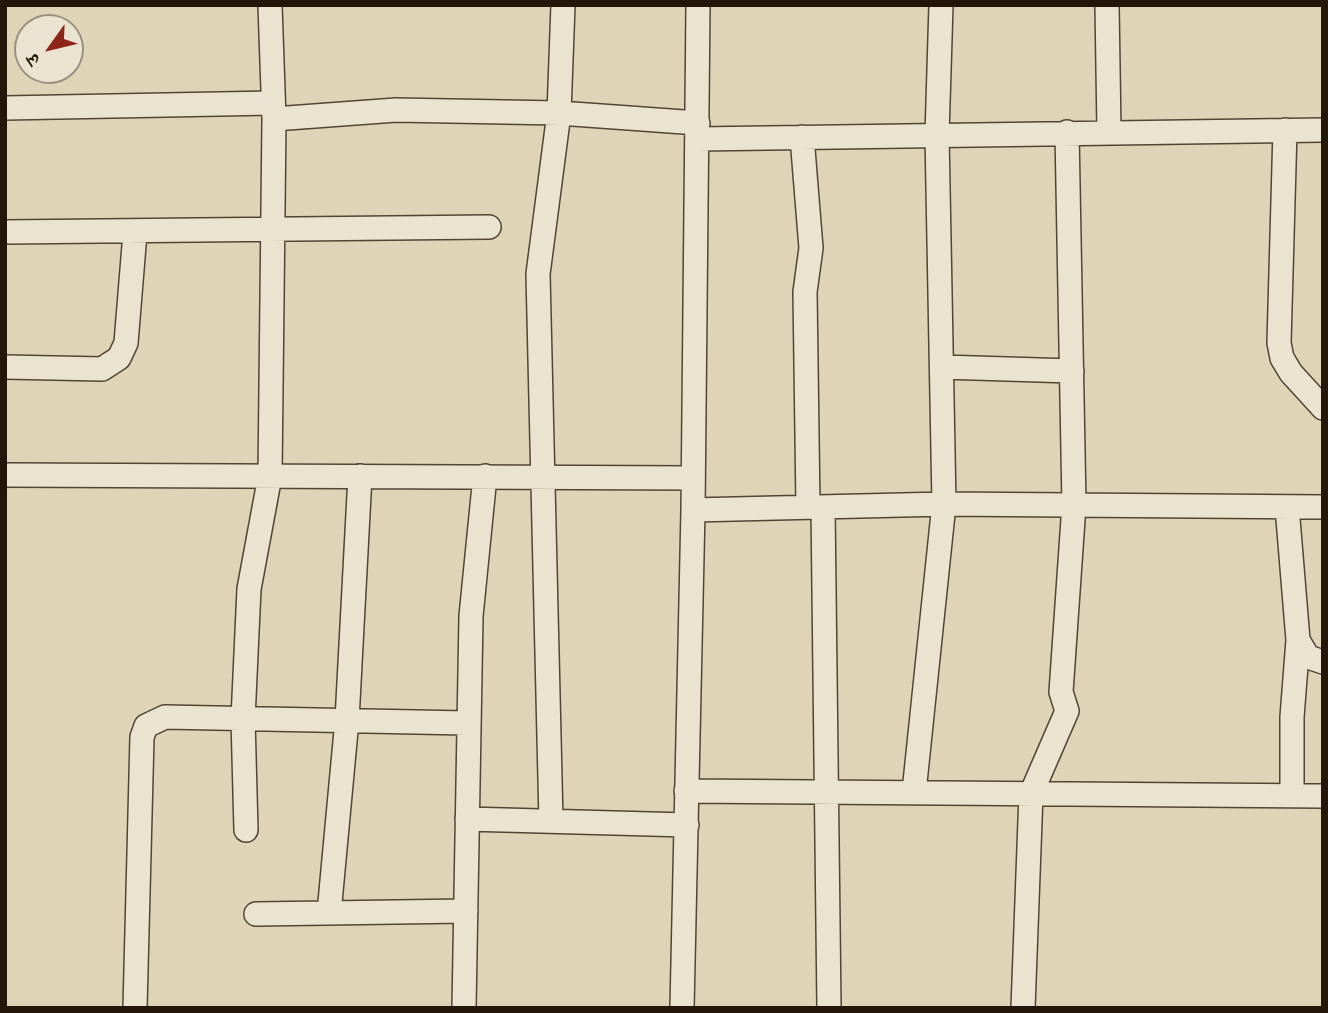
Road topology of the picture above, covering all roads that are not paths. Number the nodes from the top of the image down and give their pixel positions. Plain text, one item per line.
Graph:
1 (270, 5) edge
2 (563, 5) edge
3 (698, 5) edge
4 (941, 5) edge
5 (1107, 5) edge
6 (5, 108) edge
7 (273, 111) junction
8 (559, 113) junction
9 (1285, 130) junction
10 (1323, 130) edge
11 (698, 131) junction
12 (1109, 131) junction
13 (1067, 132) junction
14 (937, 135) junction
15 (802, 137) junction
16 (489, 227) dead end
17 (272, 230) junction
18 (5, 232) edge
19 (135, 233) junction
20 (5, 367) edge
21 (942, 367) junction
22 (1072, 371) junction
23 (1323, 408) edge
24 (5, 475) edge
25 (270, 476) junction
26 (360, 476) junction
27 (485, 476) junction
28 (542, 477) junction
29 (693, 478) junction
30 (943, 504) junction
31 (1074, 505) junction
32 (816, 507) junction
33 (1287, 507) junction
34 (1323, 507) edge
35 (693, 510) junction
36 (1298, 640) junction
37 (1323, 662) edge
38 (243, 719) junction
39 (347, 720) junction
40 (466, 723) junction
41 (687, 791) junction
42 (828, 792) junction
43 (914, 793) junction
44 (1031, 794) junction
45 (1292, 795) junction
46 (1323, 796) edge
47 (467, 819) junction
48 (551, 821) junction
49 (687, 825) junction
50 (246, 830) dead end
51 (466, 911) junction
52 (329, 913) junction
53 (256, 914) dead end
54 (135, 1008) edge
55 (464, 1008) edge
56 (682, 1008) edge
57 (829, 1008) edge
58 (1023, 1008) edge

1 - 7 street
2 - 8 street
3 - 11 street
4 - 14 street
5 - 12 street
6 - 7 street
7 - 8 street
7 - 17 street
8 - 11 street
8 - 28 street
9 - 10 street
9 - 12 street
9 - 23 street
11 - 15 street
11 - 29 street
12 - 13 street
13 - 14 street
13 - 22 street
14 - 15 street
14 - 21 street
15 - 32 street
16 - 17 street
17 - 19 street
17 - 25 street
18 - 19 street
19 - 20 street
21 - 22 street
21 - 30 street
22 - 31 street
24 - 25 street
25 - 26 street
25 - 38 street
26 - 27 street
26 - 39 street
27 - 28 street
27 - 40 street
28 - 29 street
28 - 48 street
29 - 35 street
30 - 31 street
30 - 32 street
30 - 43 street
31 - 33 street
31 - 44 street
32 - 35 street
32 - 42 street
33 - 34 street
33 - 36 street
35 - 41 street
36 - 37 street
36 - 45 street
38 - 39 street
38 - 50 street
38 - 54 street
39 - 40 street
39 - 52 street
40 - 47 street
41 - 42 street
41 - 49 street
42 - 43 street
42 - 57 street
43 - 44 street
44 - 45 street
44 - 58 street
45 - 46 street
47 - 48 street
47 - 51 street
48 - 49 street
49 - 56 street
51 - 52 street
51 - 55 street
52 - 53 street

